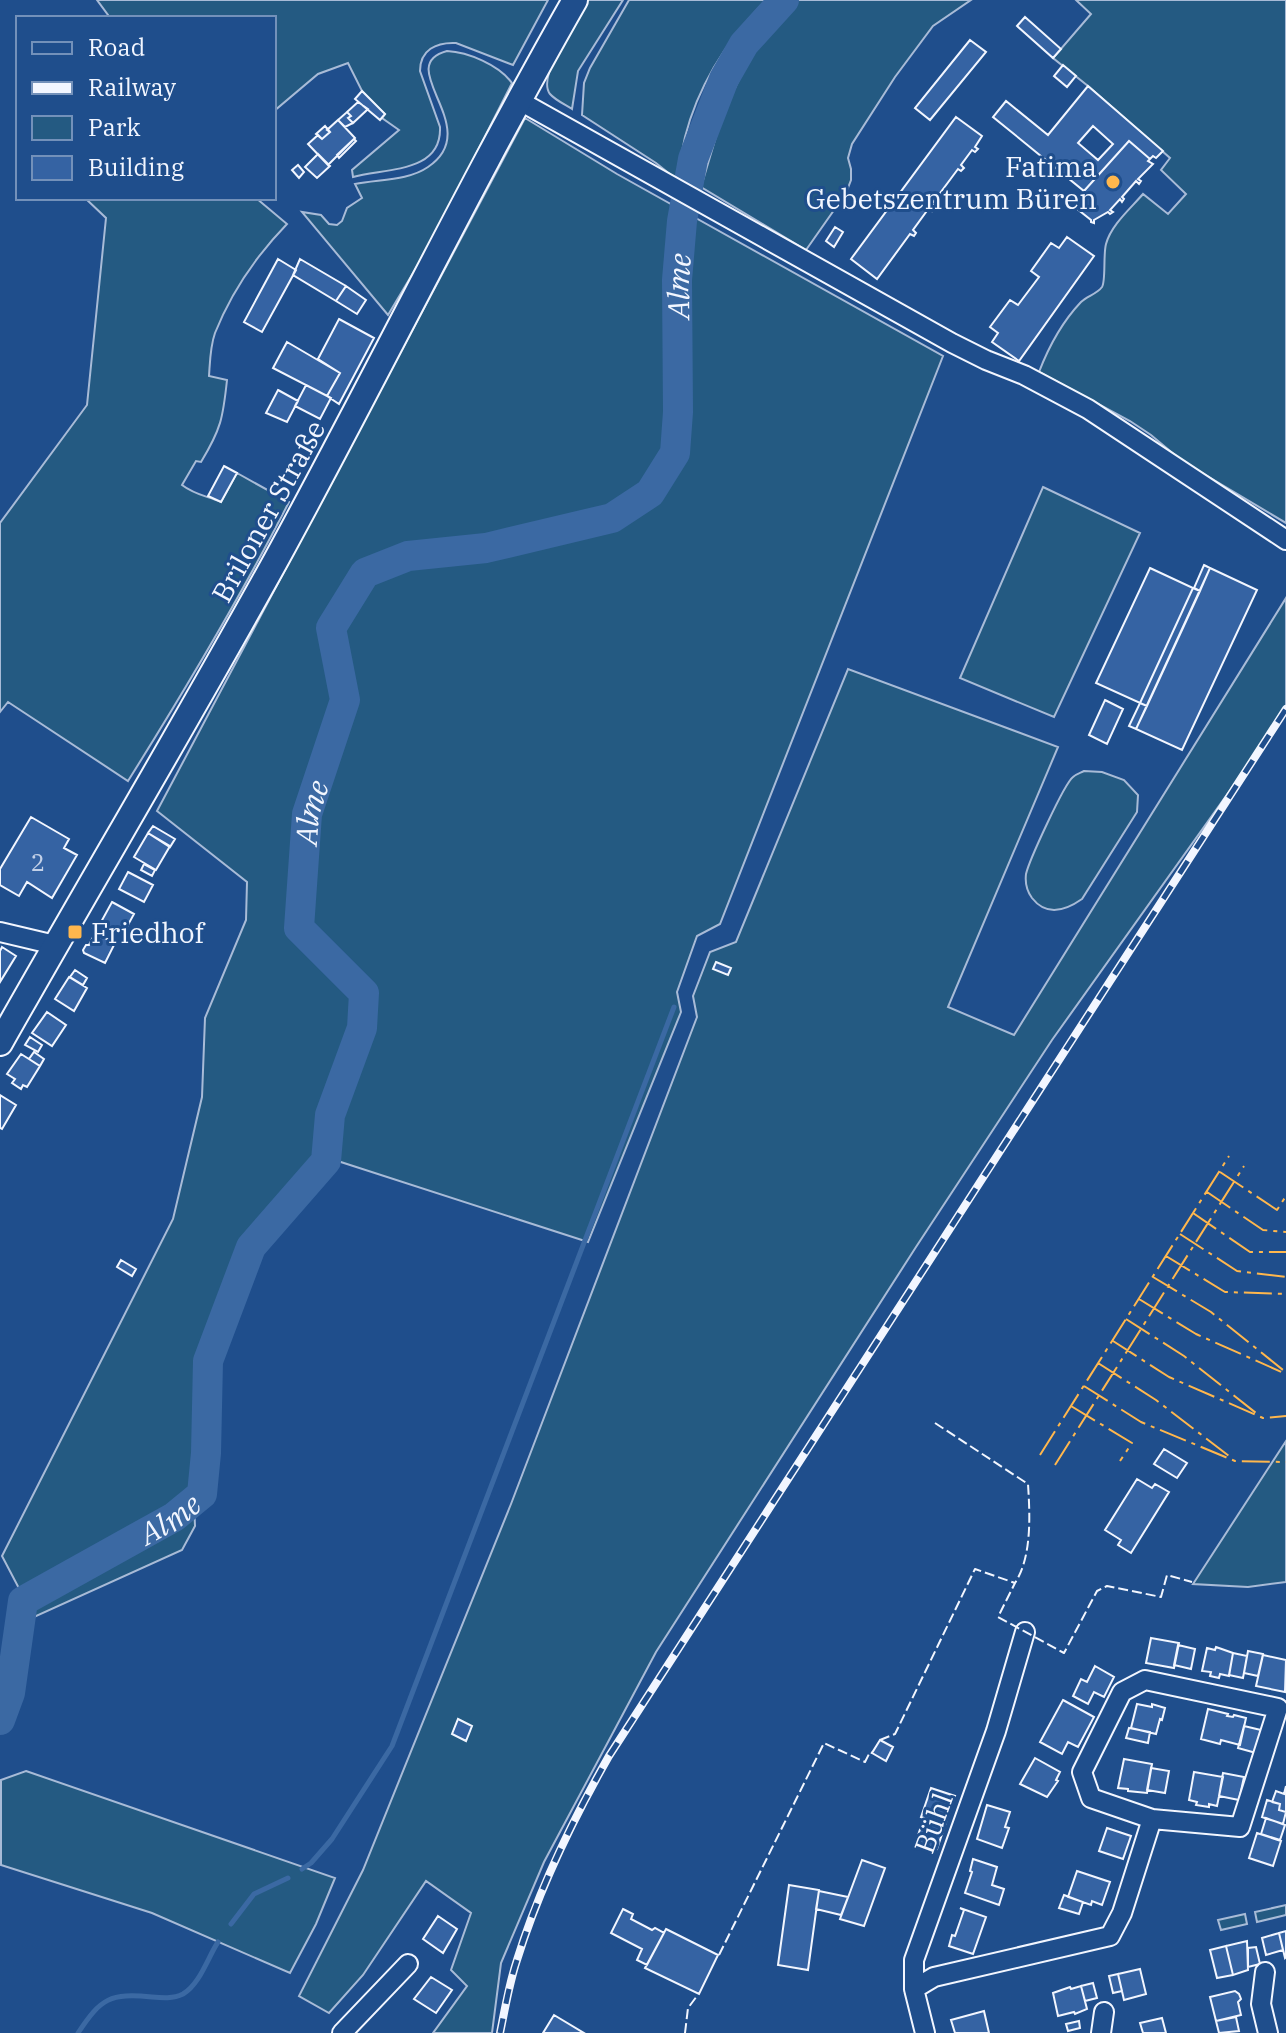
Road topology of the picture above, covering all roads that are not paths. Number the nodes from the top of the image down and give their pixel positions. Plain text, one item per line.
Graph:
1 (575, 0) edge
2 (518, 100) junction
3 (1286, 540) edge
4 (0, 932) edge
5 (55, 945) junction
6 (0, 1043) edge
7 (1025, 1632) dead end
8 (1282, 1709) edge
9 (1152, 1819) junction
10 (408, 1964) dead end
11 (1265, 1972) dead end
12 (914, 1989) junction
13 (1104, 2012) dead end
14 (342, 2033) edge
15 (925, 2033) edge
16 (1101, 2033) edge
17 (1268, 2033) edge

1 - 2 main road, Briloner Straße
2 - 3 street
2 - 5 main road, Briloner Straße
4 - 5 street
5 - 6 main road, Briloner Straße
7 - 12 street, Bühl
8 - 9 street
8 - 9 street
9 - 12 street
10 - 14 street
11 - 17 street
12 - 15 street, Bühl
13 - 16 street

